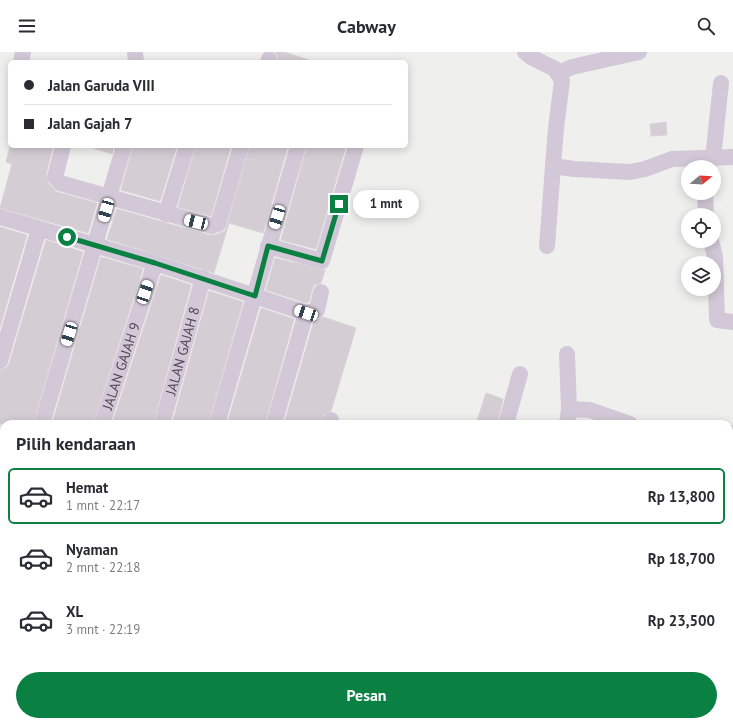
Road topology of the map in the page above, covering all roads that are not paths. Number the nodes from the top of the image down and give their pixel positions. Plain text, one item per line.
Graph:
1 (525, 52) edge
2 (639, 52) edge
3 (559, 73) junction
4 (721, 83) dead end
5 (62, 148) edge
6 (123, 148) edge
7 (187, 148) edge
8 (240, 148) edge
9 (297, 148) edge
10 (355, 148) edge
11 (733, 157) edge
12 (690, 160) edge
13 (708, 160) edge
14 (714, 160) edge
15 (553, 166) junction
16 (110, 199) junction
17 (166, 214) junction
18 (0, 217) edge
19 (39, 229) junction
20 (96, 245) junction
21 (268, 246) junction
22 (547, 246) dead end
23 (713, 248) edge
24 (155, 263) junction
25 (203, 278) junction
26 (321, 292) dead end
27 (255, 296) junction
28 (306, 313) junction
29 (733, 322) edge
30 (568, 354) dead end
31 (0, 361) edge
32 (520, 374) dead end
33 (568, 417) edge
34 (43, 420) edge
35 (103, 420) edge
36 (163, 420) edge
37 (218, 420) edge
38 (275, 420) edge
39 (507, 420) edge
40 (619, 420) edge

1 - 3 street
2 - 3 street
3 - 15 street
4 - 13 street
5 - 16 street
6 - 16 street
7 - 17 street
8 - 17 street
9 - 21 street
10 - 21 street
11 - 14 street
12 - 15 street
15 - 22 street
16 - 17 street
16 - 20 street
18 - 19 street
19 - 20 street
19 - 31 street
20 - 24 street
20 - 34 street
21 - 27 street
23 - 29 street
24 - 25 street
24 - 35 street, JALAN GAJAH 9
25 - 27 street
25 - 36 street, JALAN GAJAH 8
26 - 28 street
27 - 28 street
27 - 37 street
28 - 38 street
30 - 33 street
32 - 39 street
33 - 40 street

